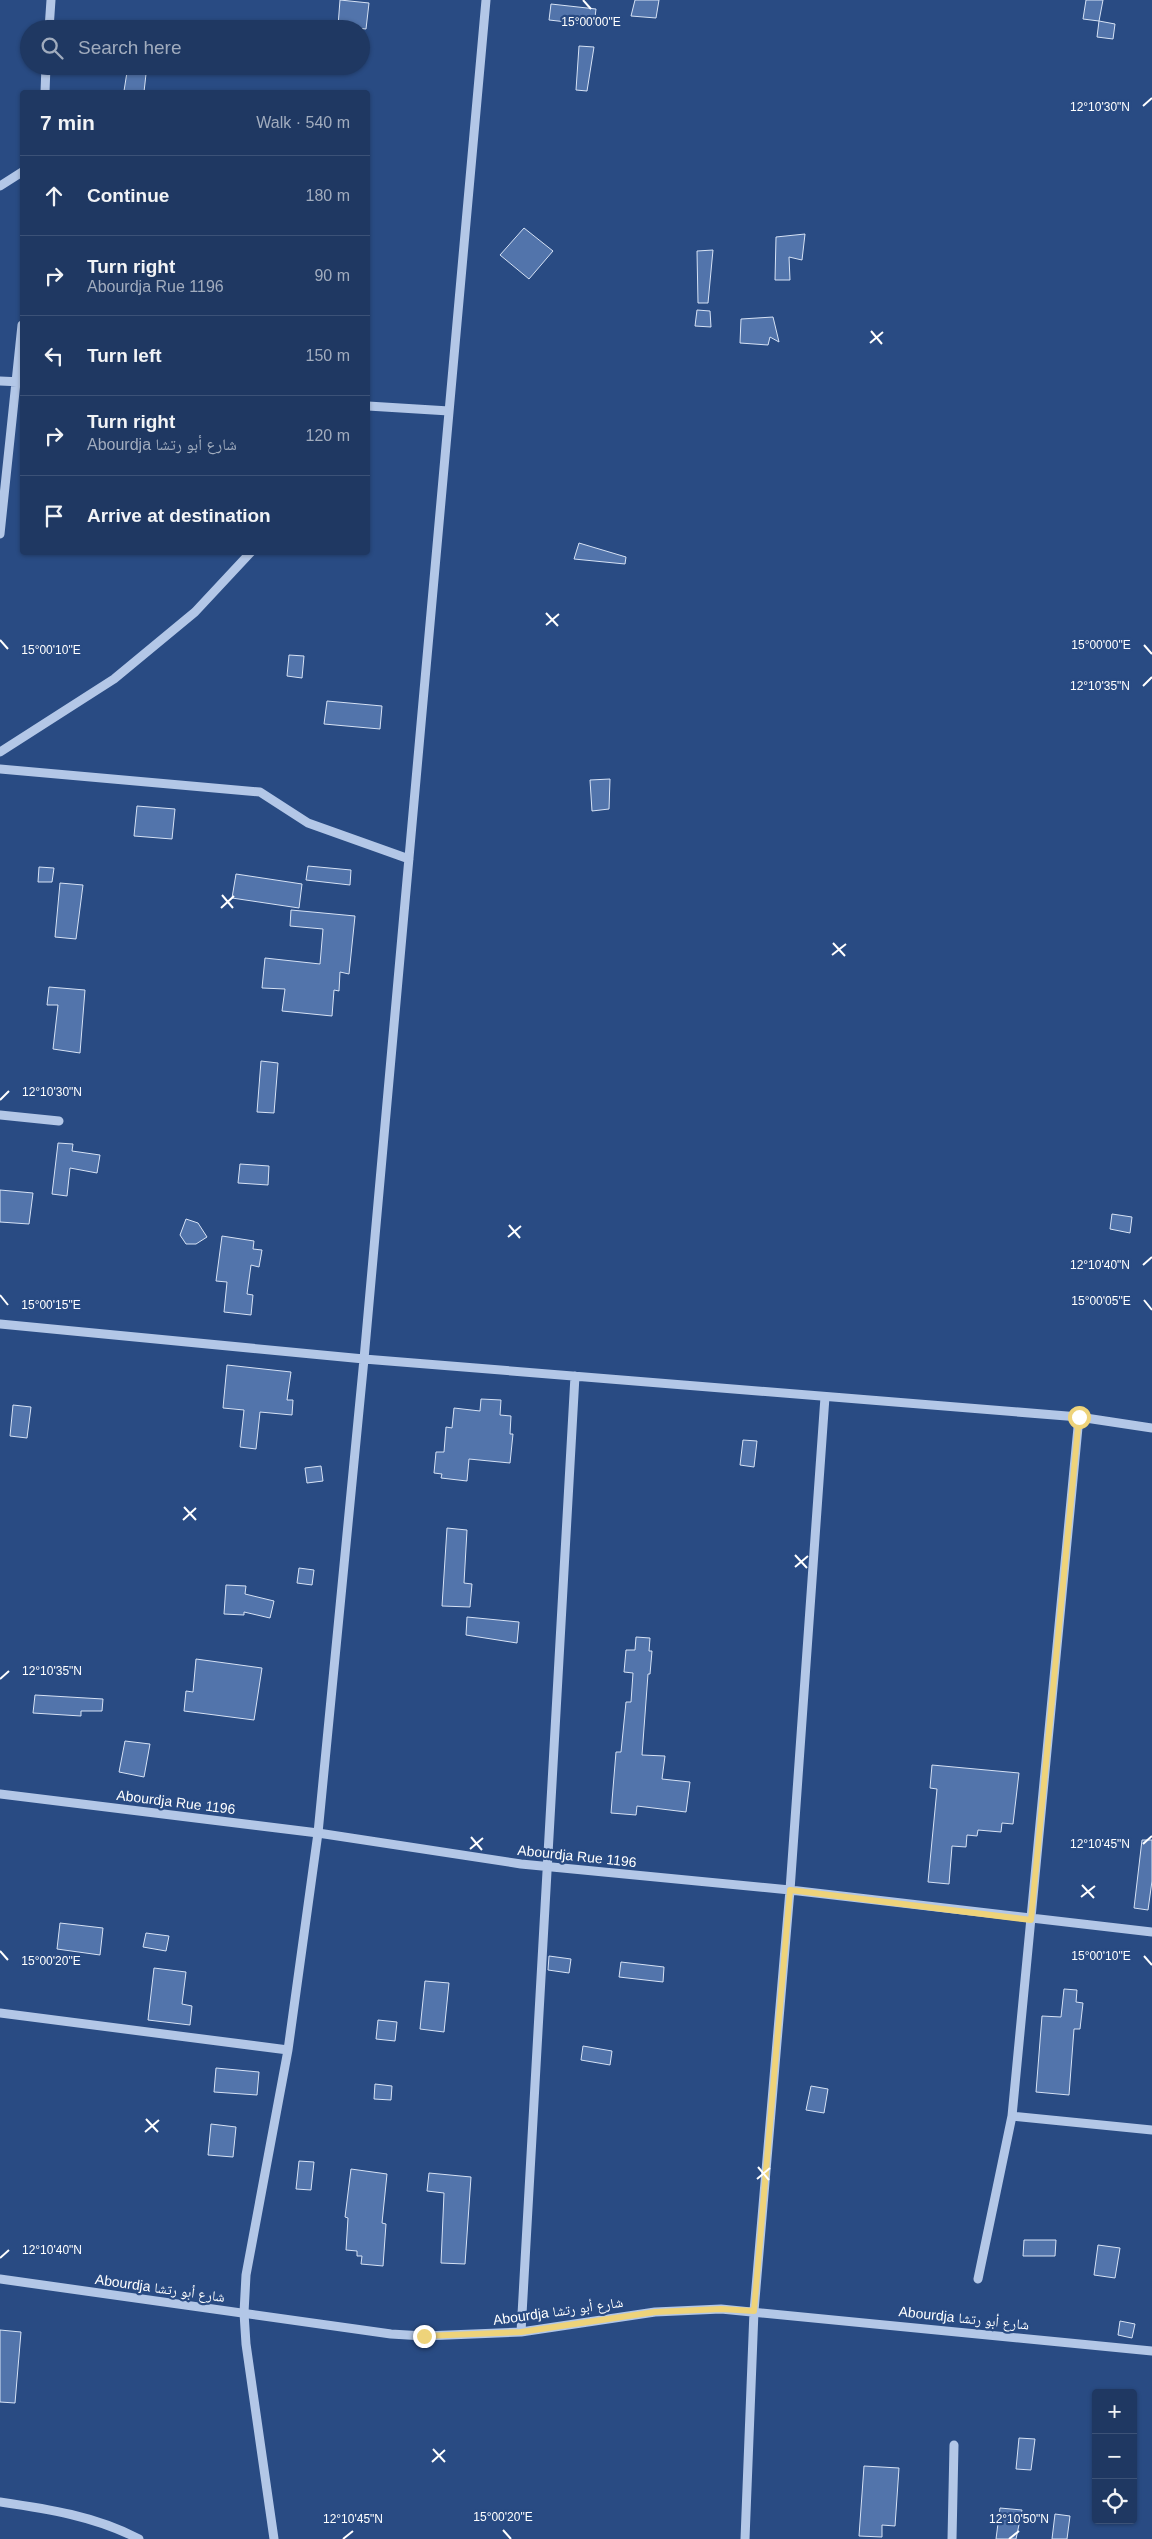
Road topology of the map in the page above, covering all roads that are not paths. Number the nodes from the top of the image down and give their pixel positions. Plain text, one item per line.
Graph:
1 (51, 0) edge
2 (486, 0) edge
3 (50, 20) edge
4 (46, 75) edge
5 (45, 90) edge
6 (20, 173) edge
7 (0, 186) edge
8 (20, 363) edge
9 (0, 381) edge
10 (19, 382) edge
11 (370, 406) edge
12 (449, 411) junction
13 (0, 534) edge
14 (248, 555) edge
15 (0, 752) edge
16 (0, 769) edge
17 (409, 859) junction
18 (0, 1115) edge
19 (59, 1121) dead end
20 (0, 1324) edge
21 (364, 1359) junction
22 (575, 1376) junction
23 (825, 1397) junction
24 (1079, 1417) junction
25 (1152, 1428) edge
26 (0, 1794) edge
27 (318, 1833) junction
28 (548, 1867) junction
29 (790, 1890) junction
30 (1031, 1920) junction
31 (1152, 1932) edge
32 (0, 2013) edge
33 (288, 2050) junction
34 (1012, 2116) junction
35 (1152, 2130) edge
36 (0, 2279) edge
37 (978, 2279) dead end
38 (754, 2311) junction
39 (244, 2314) junction
40 (521, 2332) junction
41 (1152, 2351) edge
42 (954, 2445) dead end
43 (0, 2502) edge
44 (139, 2539) edge
45 (274, 2539) edge
46 (745, 2539) edge
47 (952, 2539) edge

1 - 3 street
2 - 12 street
4 - 5 street
6 - 7 street
8 - 10 street
9 - 10 street
10 - 13 street
11 - 12 street
12 - 17 street
14 - 15 street
16 - 17 street
17 - 21 street
18 - 19 street
20 - 21 street
21 - 22 street
21 - 27 street
22 - 23 street
22 - 28 street
23 - 24 street
23 - 29 street
24 - 25 street
24 - 30 street
26 - 27 street, Abourdja Rue 1196
27 - 28 street, Abourdja Rue 1196
27 - 33 street
28 - 29 street, Abourdja Rue 1196
28 - 40 street
29 - 30 street, Abourdja Rue 1196
29 - 38 street
30 - 31 street, Abourdja Rue 1196
30 - 34 street
32 - 33 street
33 - 39 street
34 - 35 street
34 - 37 street
36 - 39 street, Abourdja شارع أبو رتشا
38 - 40 street, Abourdja شارع أبو رتشا
38 - 41 street, Abourdja شارع أبو رتشا
38 - 46 street
39 - 40 street, Abourdja شارع أبو رتشا
39 - 45 street
42 - 47 street
43 - 44 street

